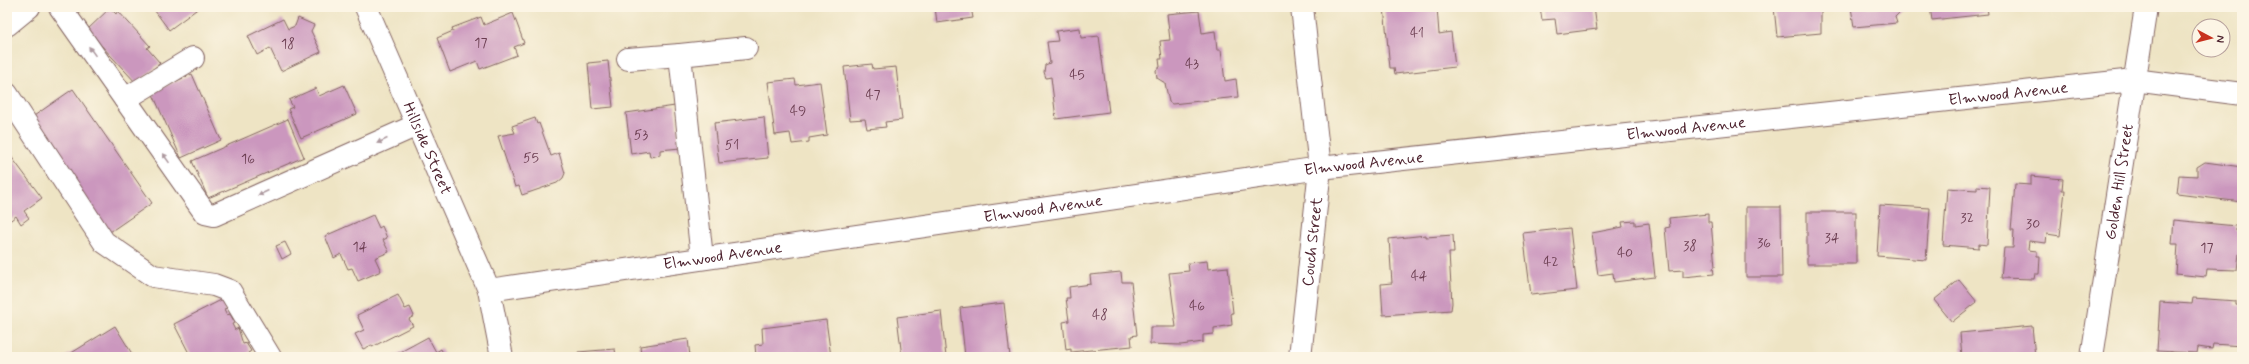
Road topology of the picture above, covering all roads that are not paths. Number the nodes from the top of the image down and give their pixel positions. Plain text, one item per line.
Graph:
1 (29, 7) edge
2 (60, 7) edge
3 (366, 7) edge
4 (1302, 7) edge
5 (2146, 7) edge
6 (7, 25) edge
7 (746, 48) dead end
8 (680, 55) junction
9 (193, 58) dead end
10 (628, 59) dead end
11 (2134, 80) junction
12 (7, 94) edge
13 (2242, 94) edge
14 (125, 99) junction
15 (417, 125) junction
16 (1320, 168) junction
17 (702, 258) junction
18 (489, 290) junction
19 (270, 357) edge
20 (502, 357) edge
21 (1300, 357) edge
22 (2092, 357) edge

1 - 6 street
14 -> 2 street
3 - 15 street, Hillside Street
4 - 16 street, Couch Street
5 - 11 street, Golden Hill Street
7 - 8 street
8 - 10 street
8 - 17 street
9 - 14 street
11 - 13 street, Elmwood Avenue
11 - 16 street, Elmwood Avenue
11 - 22 street, Golden Hill Street
12 - 19 street
15 -> 14 street
15 - 18 street, Hillside Street
16 - 17 street, Elmwood Avenue
16 - 21 street, Couch Street
17 - 18 street, Elmwood Avenue
18 - 20 street, Hillside Street

